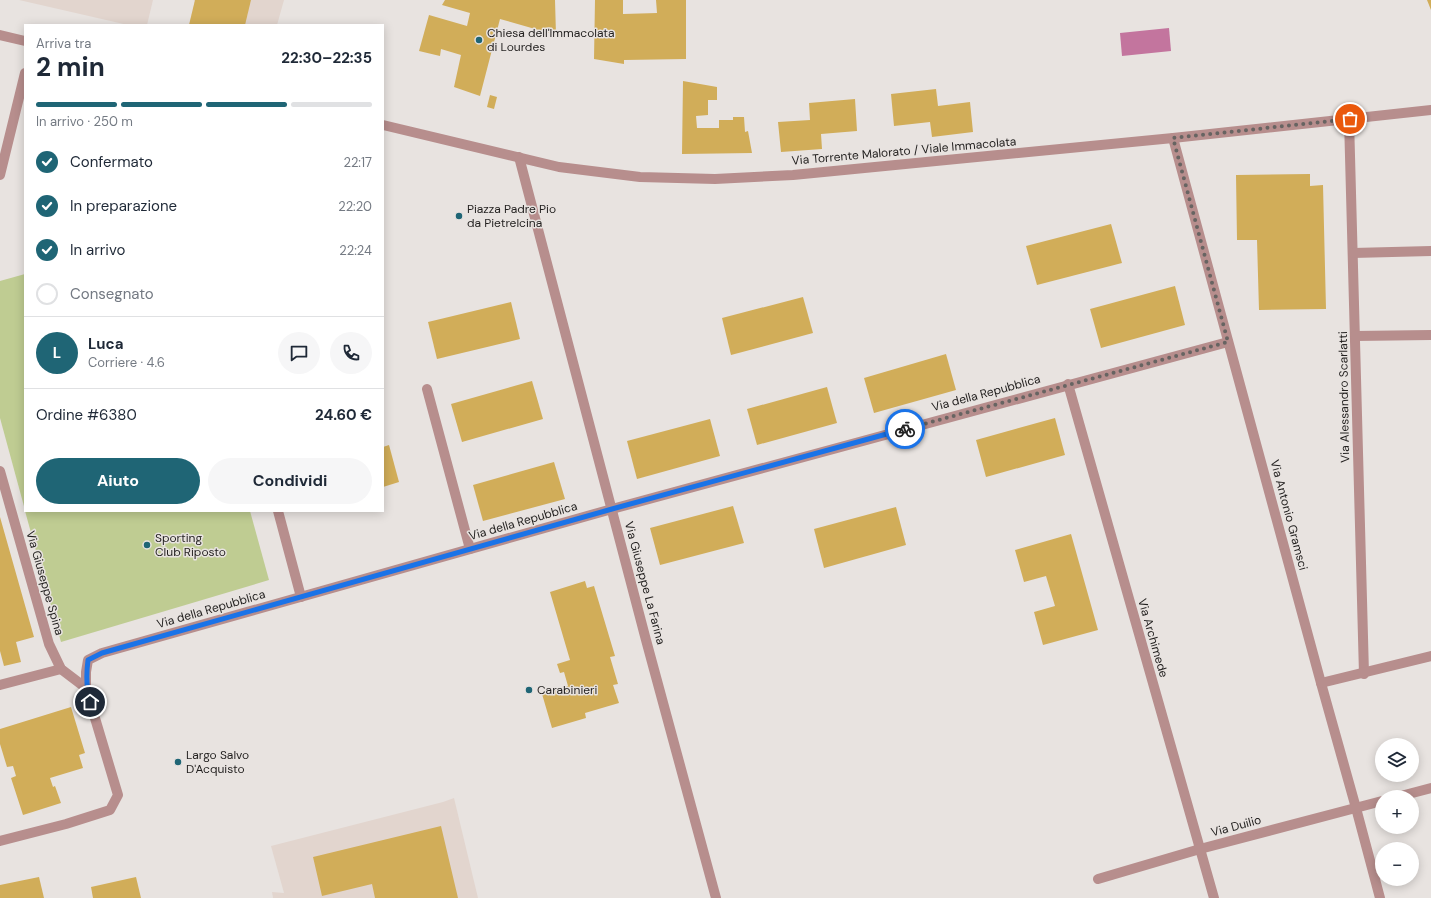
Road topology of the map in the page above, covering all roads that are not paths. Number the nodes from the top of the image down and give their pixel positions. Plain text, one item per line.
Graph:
1 (0, 35) edge
2 (24, 41) edge
3 (24, 77) edge
4 (1431, 110) edge
5 (1350, 119) junction
6 (384, 125) edge
7 (1173, 138) junction
8 (519, 158) junction
9 (0, 175) edge
10 (1431, 251) edge
11 (1353, 253) junction
12 (1355, 336) junction
13 (1431, 336) edge
14 (1228, 342) junction
15 (1068, 384) junction
16 (427, 389) dead end
17 (0, 471) edge
18 (612, 509) junction
19 (278, 512) edge
20 (470, 549) junction
21 (301, 597) junction
22 (1431, 656) edge
23 (61, 669) junction
24 (1364, 674) junction
25 (1321, 684) junction
26 (0, 685) edge
27 (86, 688) junction
28 (1431, 788) edge
29 (1419, 791) edge
30 (1375, 803) edge
31 (1356, 808) junction
32 (0, 842) edge
33 (1200, 849) junction
34 (1098, 879) dead end
35 (716, 898) edge
36 (1214, 898) edge
37 (1380, 898) edge

1 - 2 street
3 - 9 street
4 - 5 street, Via Torrente Malorato / Viale Immacolata
5 - 7 street, Via Torrente Malorato / Viale Immacolata
5 - 11 street, Via Alessandro Scarlatti
6 - 8 street, Via Torrente Malorato / Viale Immacolata
7 - 8 street, Via Torrente Malorato / Viale Immacolata
7 - 14 street, Via Antonio Gramsci
8 - 18 street, Via Giuseppe La Farina
10 - 11 street
11 - 12 street, Via Alessandro Scarlatti
12 - 13 street
12 - 24 street, Via Alessandro Scarlatti
14 - 15 street, Via della Repubblica
14 - 25 street, Via Antonio Gramsci
15 - 18 street, Via della Repubblica
15 - 33 street, Via Archimede
16 - 20 street
17 - 23 street, Via Giuseppe Spina
18 - 20 street, Via della Repubblica
18 - 35 street, Via Giuseppe La Farina
19 - 21 street
20 - 21 street, Via della Repubblica
21 - 27 street, Via della Repubblica
22 - 24 street
23 - 26 street
23 - 27 street, Via Giuseppe Spina
24 - 25 street
25 - 31 street, Via Antonio Gramsci
27 - 32 street, Via della Repubblica
28 - 29 street
30 - 31 street, Via Duilio
31 - 33 street, Via Duilio
31 - 37 street, Via Antonio Gramsci
33 - 34 street, Via Duilio
33 - 36 street, Via Archimede

